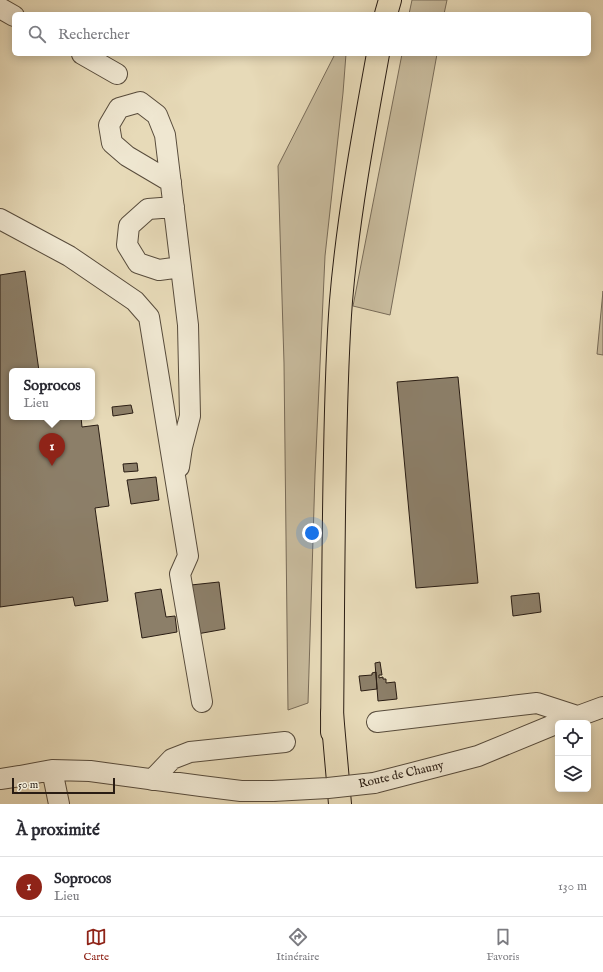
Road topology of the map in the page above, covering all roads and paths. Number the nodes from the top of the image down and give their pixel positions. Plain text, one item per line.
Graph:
1 (390, 0) edge
2 (0, 8) edge
3 (387, 12) edge
4 (12, 15) edge
5 (86, 56) edge
6 (378, 56) edge
7 (117, 74) dead end
8 (171, 182) dead end
9 (174, 207) junction
10 (0, 219) edge
11 (181, 267) junction
12 (176, 482) junction
13 (202, 702) dead end
14 (603, 707) edge
15 (332, 713) junction
16 (578, 716) junction
17 (567, 720) edge
18 (377, 722) dead end
19 (555, 725) edge
20 (286, 742) dead end
21 (52, 770) junction
22 (0, 779) edge
23 (152, 780) junction
24 (58, 804) edge
25 (332, 804) edge
26 (340, 804) edge

1 - 3 main road
2 - 4 street
5 - 7 street
6 - 15 main road
8 - 9 street
9 - 11 street
9 - 11 street
10 - 12 street
11 - 12 street
12 - 13 street
14 - 16 street, Route de Chauny
15 - 25 main road
15 - 26 main road
16 - 17 street, Route de Chauny
16 - 18 street
19 - 23 street, Route de Chauny, bridge
20 - 23 street
21 - 22 street, Route de Chauny
21 - 23 street, Route de Chauny
21 - 24 street

